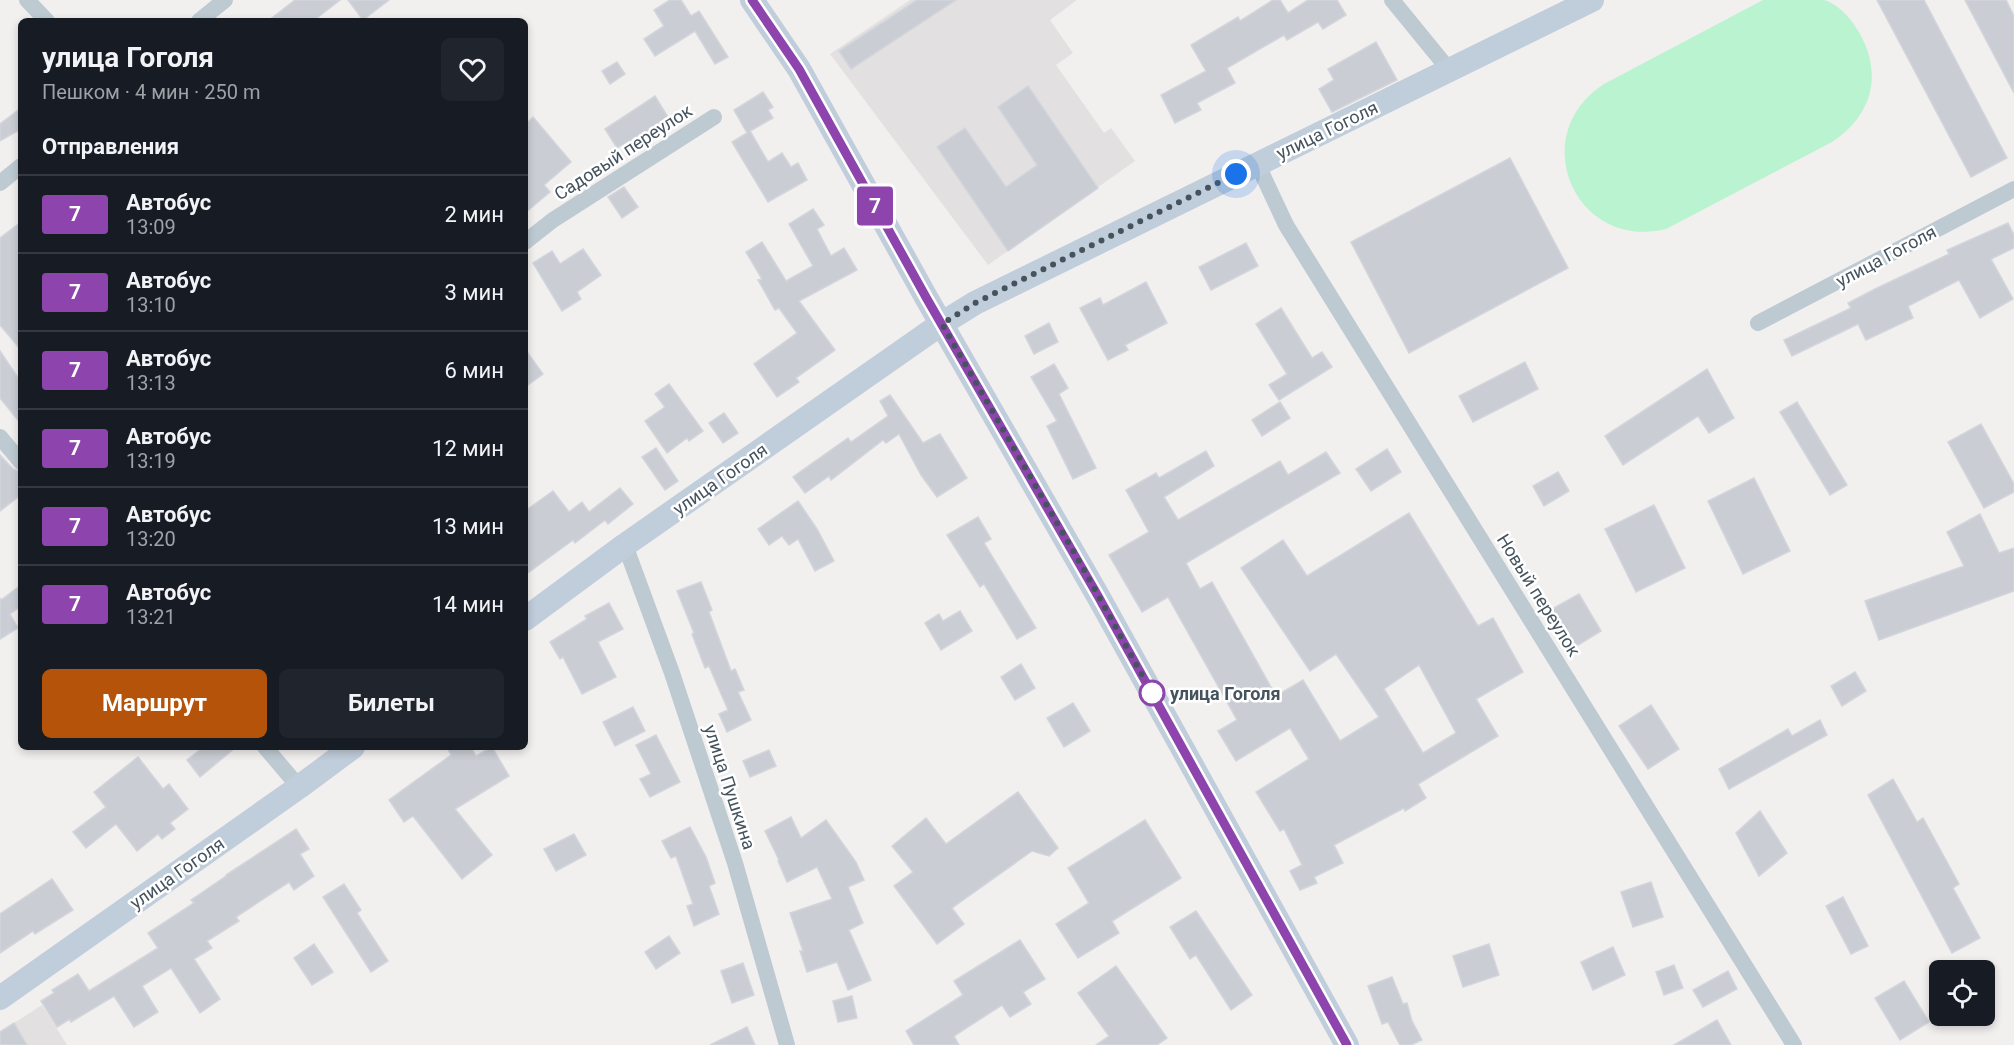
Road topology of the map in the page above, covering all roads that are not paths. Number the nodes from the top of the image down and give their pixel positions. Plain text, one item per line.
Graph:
1 (27, 0) edge
2 (225, 0) edge
3 (752, 0) edge
4 (1392, 0) edge
5 (1588, 1) edge
6 (44, 18) edge
7 (203, 18) edge
8 (1450, 70) junction
9 (714, 117) dead end
10 (1257, 163) junction
11 (18, 168) edge
12 (0, 183) edge
13 (2014, 189) edge
14 (528, 240) edge
15 (1758, 323) dead end
16 (942, 324) junction
17 (0, 437) edge
18 (18, 458) edge
19 (624, 545) junction
20 (528, 617) edge
21 (267, 750) edge
22 (349, 750) edge
23 (299, 787) junction
24 (0, 998) edge
25 (787, 1045) edge
26 (1347, 1045) edge
27 (1794, 1045) edge

1 - 6 street
2 - 7 street
3 - 16 main road
4 - 8 street
5 - 8 main road, улица Гоголя
8 - 10 main road, улица Гоголя
9 - 14 street, Садовый переулок
10 - 16 main road, улица Гоголя
10 - 27 street, Новый переулок
11 - 12 street
13 - 15 street, улица Гоголя
16 - 19 main road, улица Гоголя
16 - 26 main road
17 - 18 street
19 - 20 main road, улица Гоголя
19 - 25 street, улица Пушкина
21 - 23 street
22 - 23 main road, улица Гоголя
23 - 24 main road, улица Гоголя

